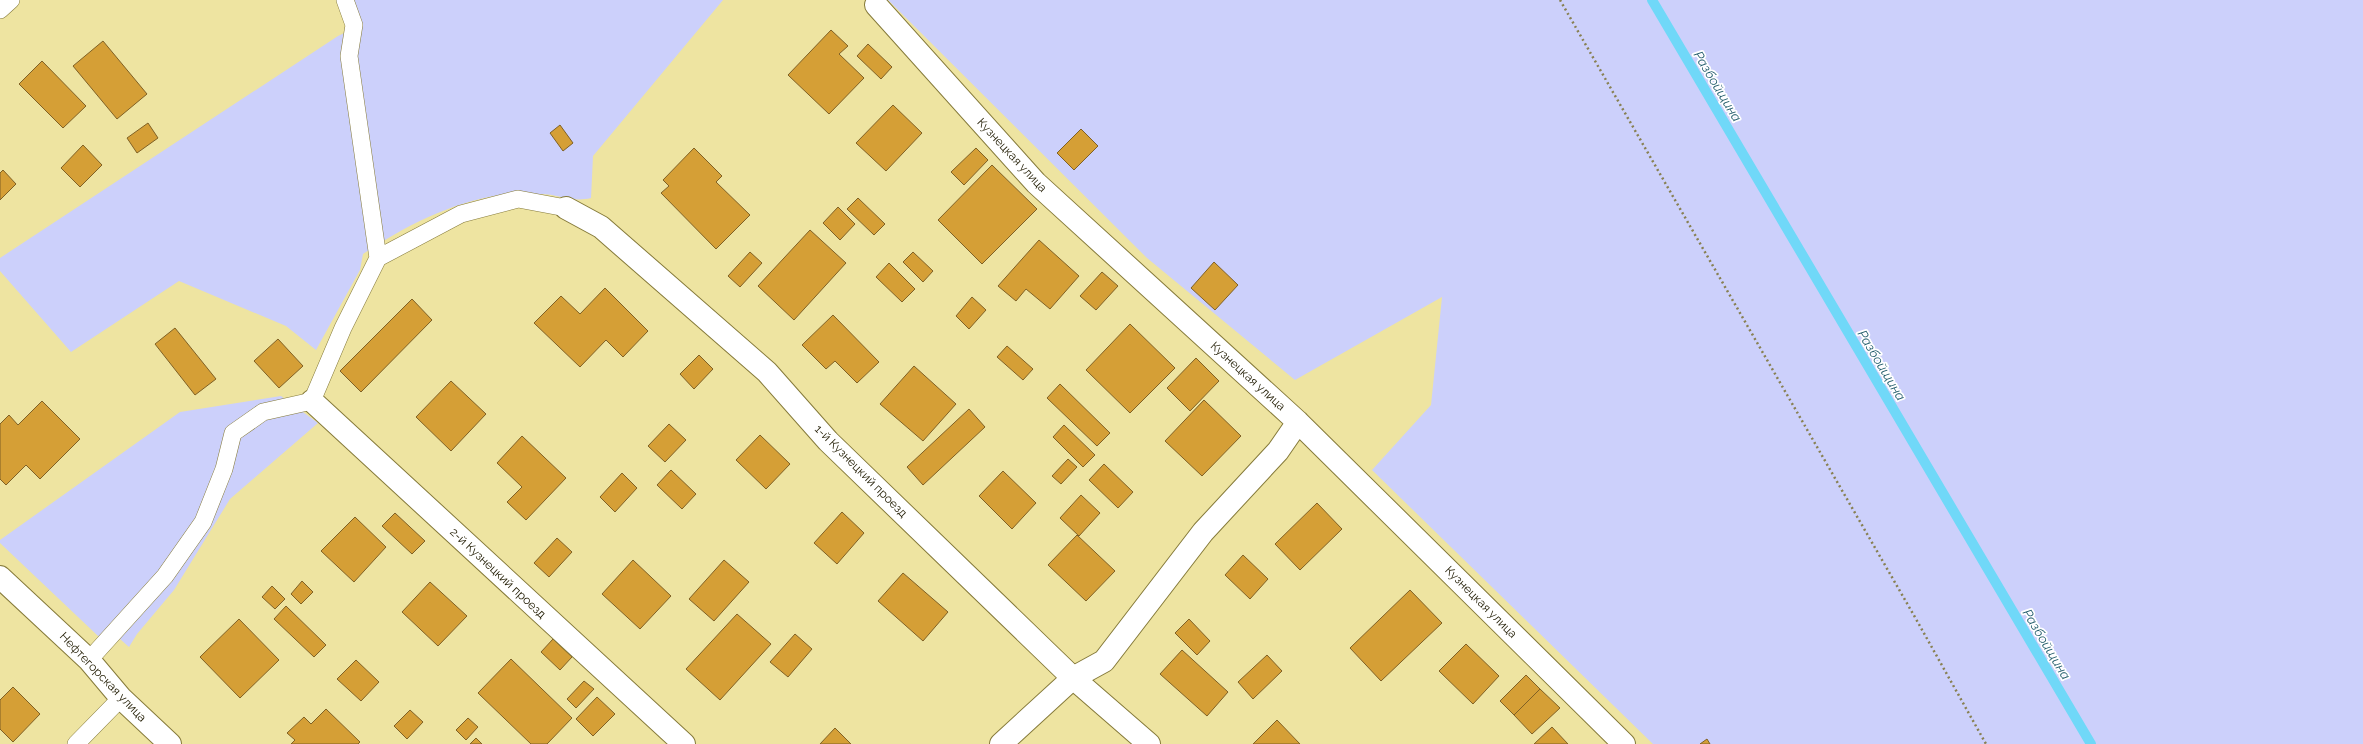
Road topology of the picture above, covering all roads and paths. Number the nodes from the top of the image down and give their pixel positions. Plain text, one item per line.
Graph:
1 (11, 0) edge
2 (345, 0) edge
3 (1560, 0) edge
4 (876, 5) dead end
5 (0, 10) edge
6 (566, 208) joint
7 (378, 258) junction
8 (312, 401) junction
9 (1298, 422) junction
10 (0, 577) edge
11 (89, 660) junction
12 (1073, 678) junction
13 (121, 698) junction
14 (76, 744) edge
15 (170, 744) edge
16 (684, 744) edge
17 (1001, 744) edge
18 (1149, 744) edge
19 (1624, 744) edge
20 (1986, 744) edge

1 - 5 lane
2 - 7 lane
3 - 20 path
4 - 9 street, Кузнецкая улица
6 - 7 lane
6 - 12 street, 1-й Кузнецкий проезд
7 - 8 lane
8 - 11 lane
8 - 16 street, 2-й Кузнецкий проезд
9 - 12 street
9 - 19 street, Кузнецкая улица
10 - 11 street, Нефтегорская улица
11 - 13 street, Нефтегорская улица
12 - 17 street
12 - 18 street, 1-й Кузнецкий проезд
13 - 14 lane
13 - 15 street, Нефтегорская улица

